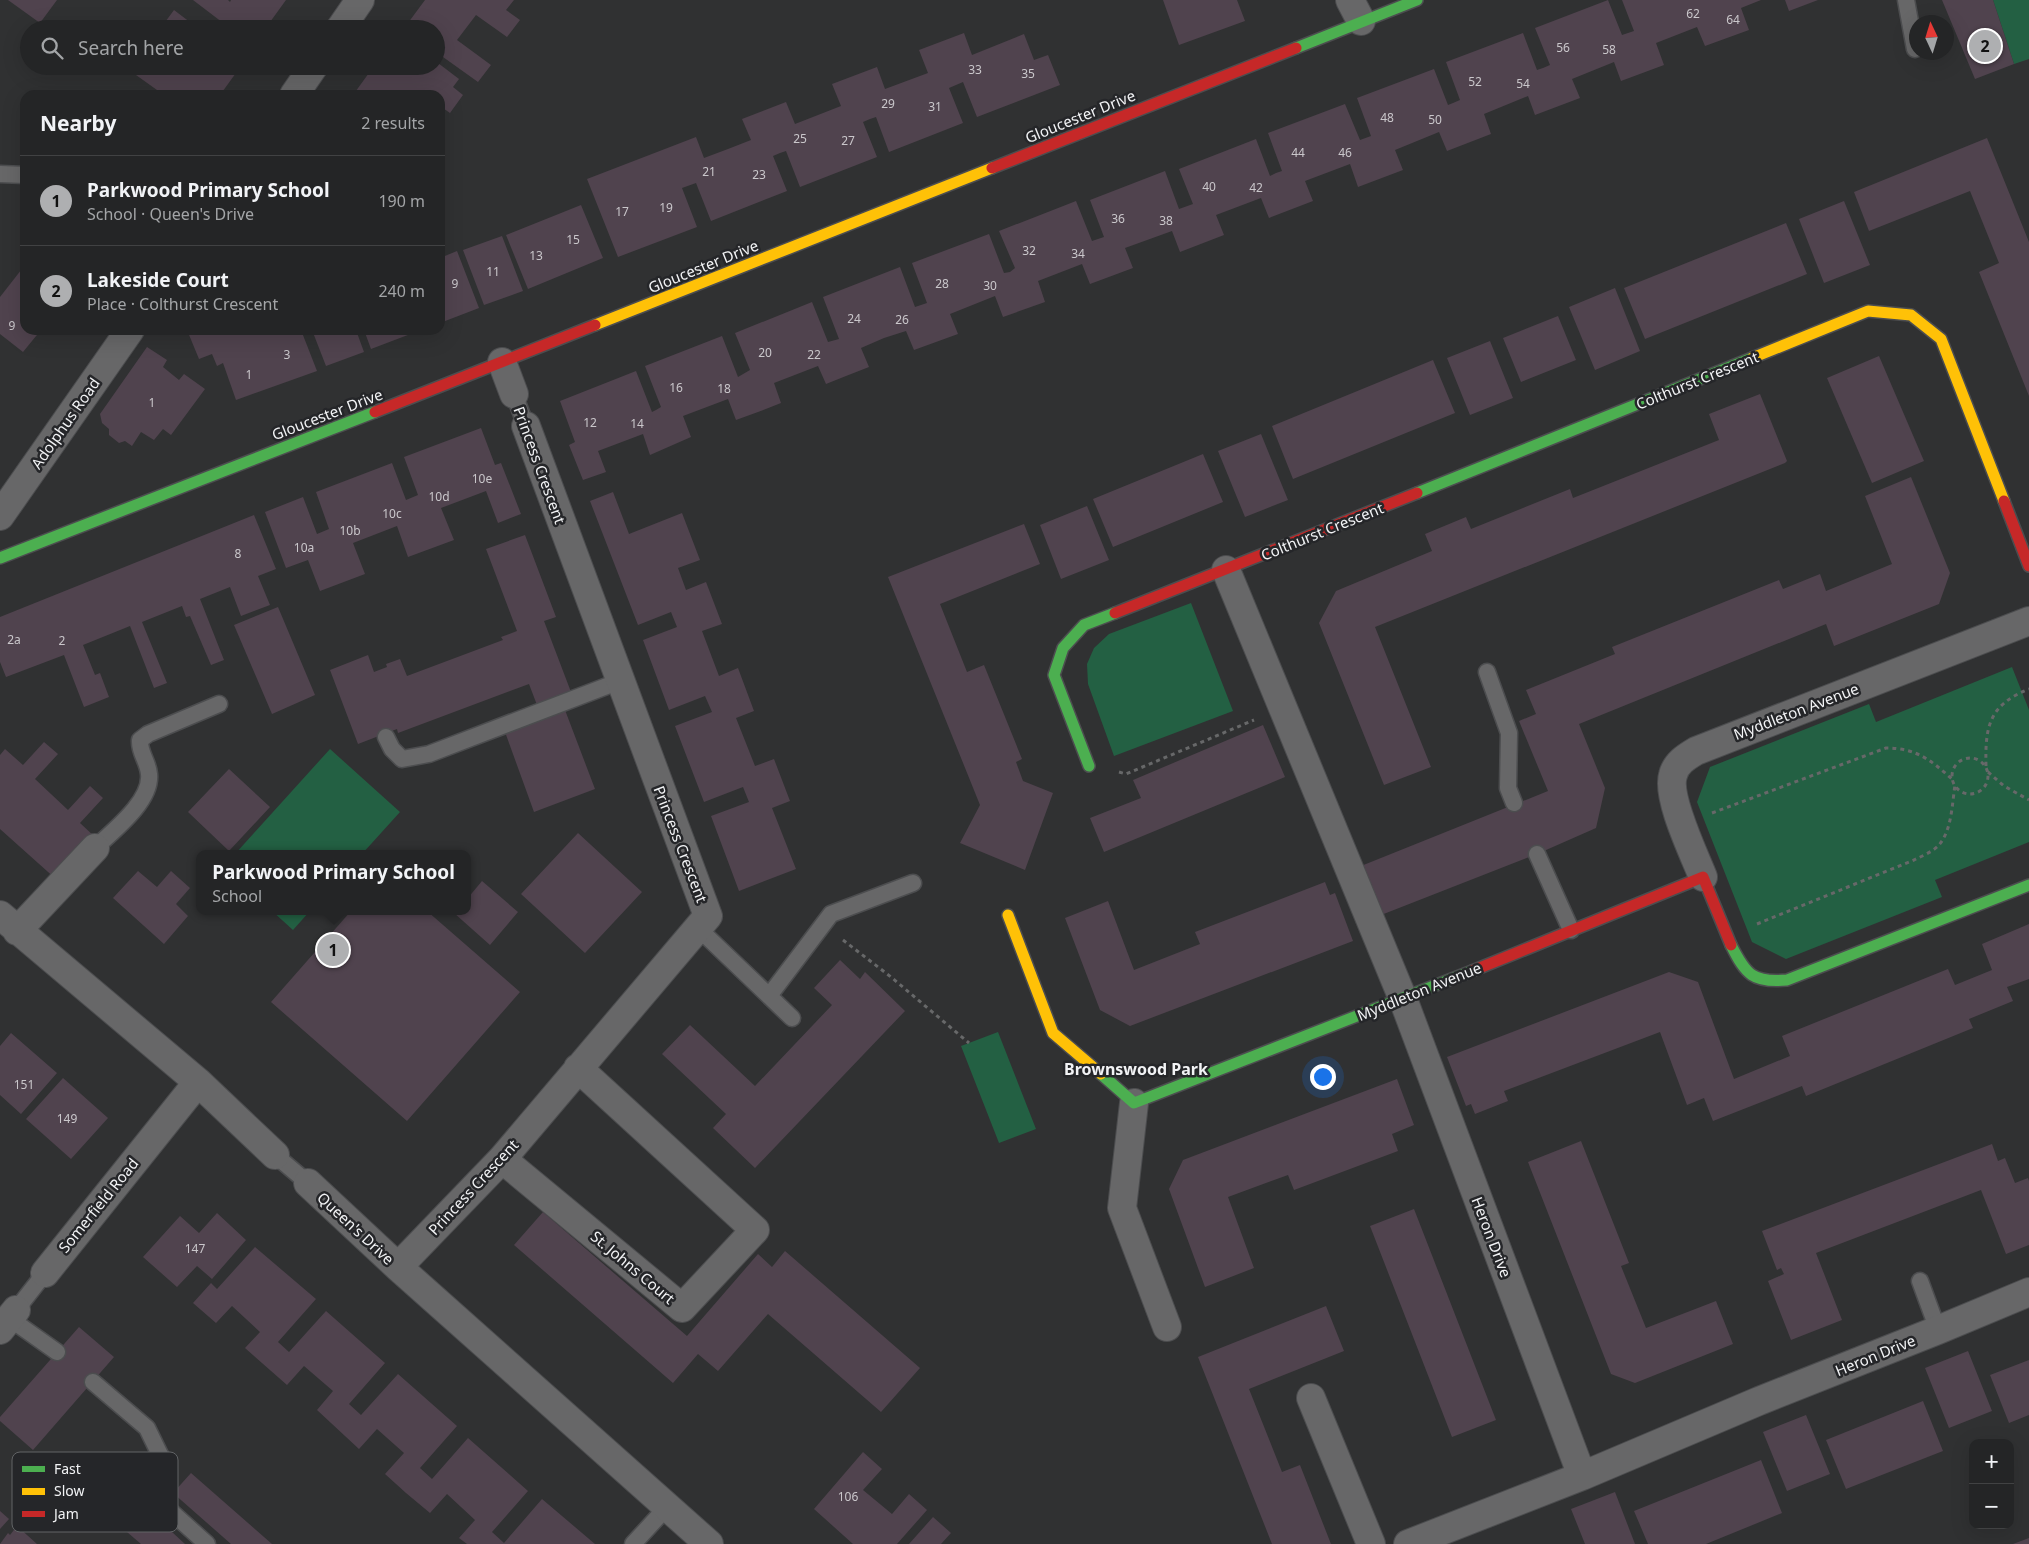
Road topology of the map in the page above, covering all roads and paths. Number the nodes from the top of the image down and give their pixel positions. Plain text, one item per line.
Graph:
1 (360, 0) edge
2 (1417, 0) edge
3 (1906, 0) edge
4 (1356, 11) edge
5 (1909, 16) edge
6 (346, 20) edge
7 (308, 75) edge
8 (297, 90) edge
9 (0, 174) edge
10 (20, 176) edge
11 (127, 335) edge
12 (502, 362) junction
13 (514, 394) joint
14 (526, 426) joint
15 (0, 516) edge
16 (0, 558) edge
17 (2029, 566) edge
18 (1226, 570) junction
19 (2029, 621) edge
20 (1487, 672) dead end
21 (620, 681) junction
22 (2029, 689) edge
23 (219, 704) dead end
24 (1283, 708) junction
25 (386, 737) dead end
26 (1089, 766) joint
27 (1986, 766) junction
28 (1988, 772) junction
29 (1952, 780) junction
30 (1955, 785) junction
31 (2029, 800) edge
32 (1514, 803) dead end
33 (1683, 825) junction
34 (95, 848) joint
35 (1537, 854) dead end
36 (1703, 877) junction
37 (913, 882) dead end
38 (2029, 884) edge
39 (1008, 915) dead end
40 (9, 923) edge
41 (823, 924) junction
42 (698, 928) junction
43 (1571, 930) junction
44 (1728, 936) junction
45 (769, 996) junction
46 (1403, 999) junction
47 (792, 1018) dead end
48 (969, 1043) dead end
49 (578, 1068) junction
50 (198, 1082) junction
51 (1134, 1103) junction
52 (275, 1155) joint
53 (502, 1158) junction
54 (308, 1182) joint
55 (398, 1267) junction
56 (45, 1274) joint
57 (1920, 1281) dead end
58 (2029, 1292) edge
59 (8, 1319) edge
60 (1167, 1327) dead end
61 (1938, 1330) junction
62 (57, 1352) dead end
63 (93, 1382) dead end
64 (1311, 1398) dead end
65 (159, 1452) edge
66 (1582, 1476) junction
67 (667, 1507) junction
68 (178, 1518) edge
69 (207, 1544) edge
70 (633, 1544) edge
71 (709, 1544) edge
72 (1371, 1544) edge
73 (1408, 1544) edge

1 - 6 street
2 - 4 street, Gloucester Drive
3 - 5 lane
4 - 12 street, Gloucester Drive
7 - 8 street
9 - 10 lane
11 - 15 street, Adolphus Road
12 - 13 street, Princess Crescent
12 - 16 street, Gloucester Drive
13 - 14 lane, Princess Crescent
14 - 21 street, Princess Crescent
17 - 18 street, Colthurst Crescent
18 - 24 street
18 - 26 street, Colthurst Crescent
19 - 33 street, Myddleton Avenue
20 - 32 lane
21 - 25 lane
21 - 42 street, Princess Crescent
22 - 27 path
23 - 34 lane
24 - 26 path
24 - 46 street
27 - 28 path
27 - 29 path
28 - 30 path
28 - 31 path
29 - 30 path
29 - 33 path
30 - 44 path
33 - 36 street, Myddleton Avenue
34 - 40 street
35 - 43 lane
36 - 43 street, Myddleton Avenue
36 - 44 street, Myddleton Avenue
37 - 41 lane
38 - 44 street, Myddleton Avenue
39 - 51 street
40 - 50 street, Queen's Drive
41 - 45 lane
41 - 48 path
42 - 45 lane
42 - 49 street, Princess Crescent
43 - 46 street, Myddleton Avenue
45 - 47 lane
46 - 51 street, Myddleton Avenue
46 - 66 street, Heron Drive
49 - 53 street, Princess Crescent
49 - 53 street, St. Johns Court
50 - 52 street, Queen's Drive
50 - 56 street, Somerfield Road
51 - 60 street
52 - 54 lane, Queen's Drive
53 - 55 street, Princess Crescent
54 - 55 street, Queen's Drive
55 - 67 street, Queen's Drive
56 - 59 lane, Somerfield Road
57 - 61 lane
58 - 61 street, Heron Drive
59 - 62 lane
61 - 66 street, Heron Drive
63 - 65 lane
64 - 72 street
66 - 73 street, Heron Drive
67 - 70 lane
67 - 71 street, Queen's Drive
68 - 69 lane

